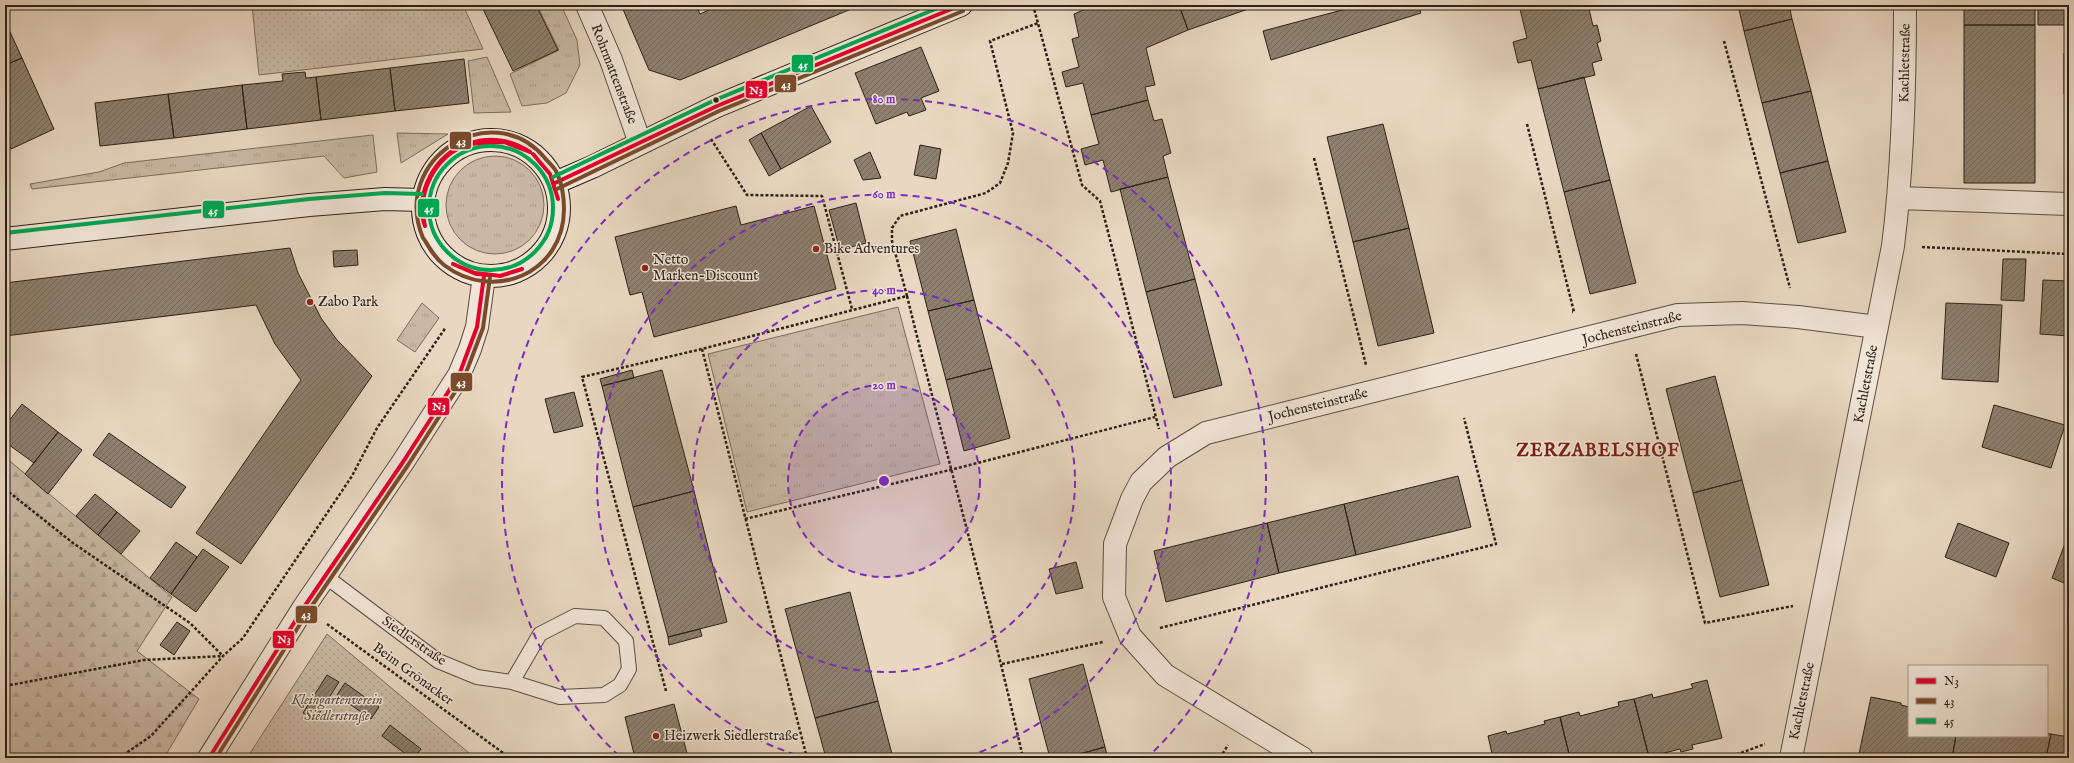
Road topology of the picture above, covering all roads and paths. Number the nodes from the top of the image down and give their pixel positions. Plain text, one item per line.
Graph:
1 (587, 5) edge
2 (961, 5) edge
3 (1033, 5) edge
4 (1905, 5) edge
5 (1038, 23) junction
6 (1724, 41) dead end
7 (696, 117) junction
8 (1527, 124) dead end
9 (640, 143) junction
10 (1314, 158) dead end
11 (555, 183) junction
12 (1899, 198) junction
13 (422, 200) junction
14 (2069, 204) edge
15 (5, 239) edge
16 (1893, 246) junction
17 (2069, 254) edge
18 (484, 276) junction
19 (907, 296) junction
20 (852, 310) junction
21 (1567, 314) dead end
22 (1798, 317) junction
23 (448, 321) dead end
24 (1877, 327) junction
25 (1628, 328) junction
26 (702, 349) junction
27 (1372, 392) junction
28 (1155, 417) junction
29 (1464, 418) dead end
30 (1167, 457) junction
31 (950, 470) junction
32 (5, 489) edge
33 (745, 519) junction
34 (326, 576) junction
35 (1823, 600) junction
36 (304, 607) junction
37 (1130, 636) junction
38 (223, 656) junction
39 (1002, 664) junction
40 (512, 682) junction
41 (5, 686) edge
42 (666, 691) dead end
43 (1792, 751) edge
44 (119, 758) edge
45 (209, 758) edge
46 (510, 758) edge
47 (807, 758) edge
48 (1023, 758) edge
49 (1302, 758) edge
50 (1727, 758) edge

1 - 9 street, Rohrmattenstraße
2 - 7 street
3 - 5 path
4 - 12 street, Kachletstraße
5 - 19 path
5 - 28 path
6 - 22 path
7 - 9 street
7 - 20 path
8 - 21 path
9 - 11 street
10 - 27 path
11 - 13 street
11 - 18 street
12 - 14 street
12 - 16 street, Kachletstraße
13 - 15 street
13 - 18 street
16 - 17 path
16 - 24 street, Kachletstraße
18 - 34 street
19 - 20 path
19 - 31 path
20 - 26 path
22 - 24 street, Jochensteinstraße
22 - 25 street, Jochensteinstraße
23 - 38 path
24 - 35 street, Kachletstraße
25 - 27 street, Jochensteinstraße
25 - 35 path
26 - 33 path
26 - 42 path
27 - 30 street, Jochensteinstraße
28 - 30 path
28 - 31 path
29 - 37 path
30 - 37 street, Jochensteinstraße
31 - 33 path
31 - 39 path
32 - 38 path
33 - 47 path
34 - 36 street
34 - 40 lane, Siedlerstraße
35 - 43 street, Kachletstraße
36 - 45 street
36 - 46 path, Beim Grönacker
37 - 39 path
37 - 49 street, Jochensteinstraße
38 - 41 path
38 - 44 path
39 - 48 path
40 - 40 lane, Siedlerstraße
43 - 50 path

